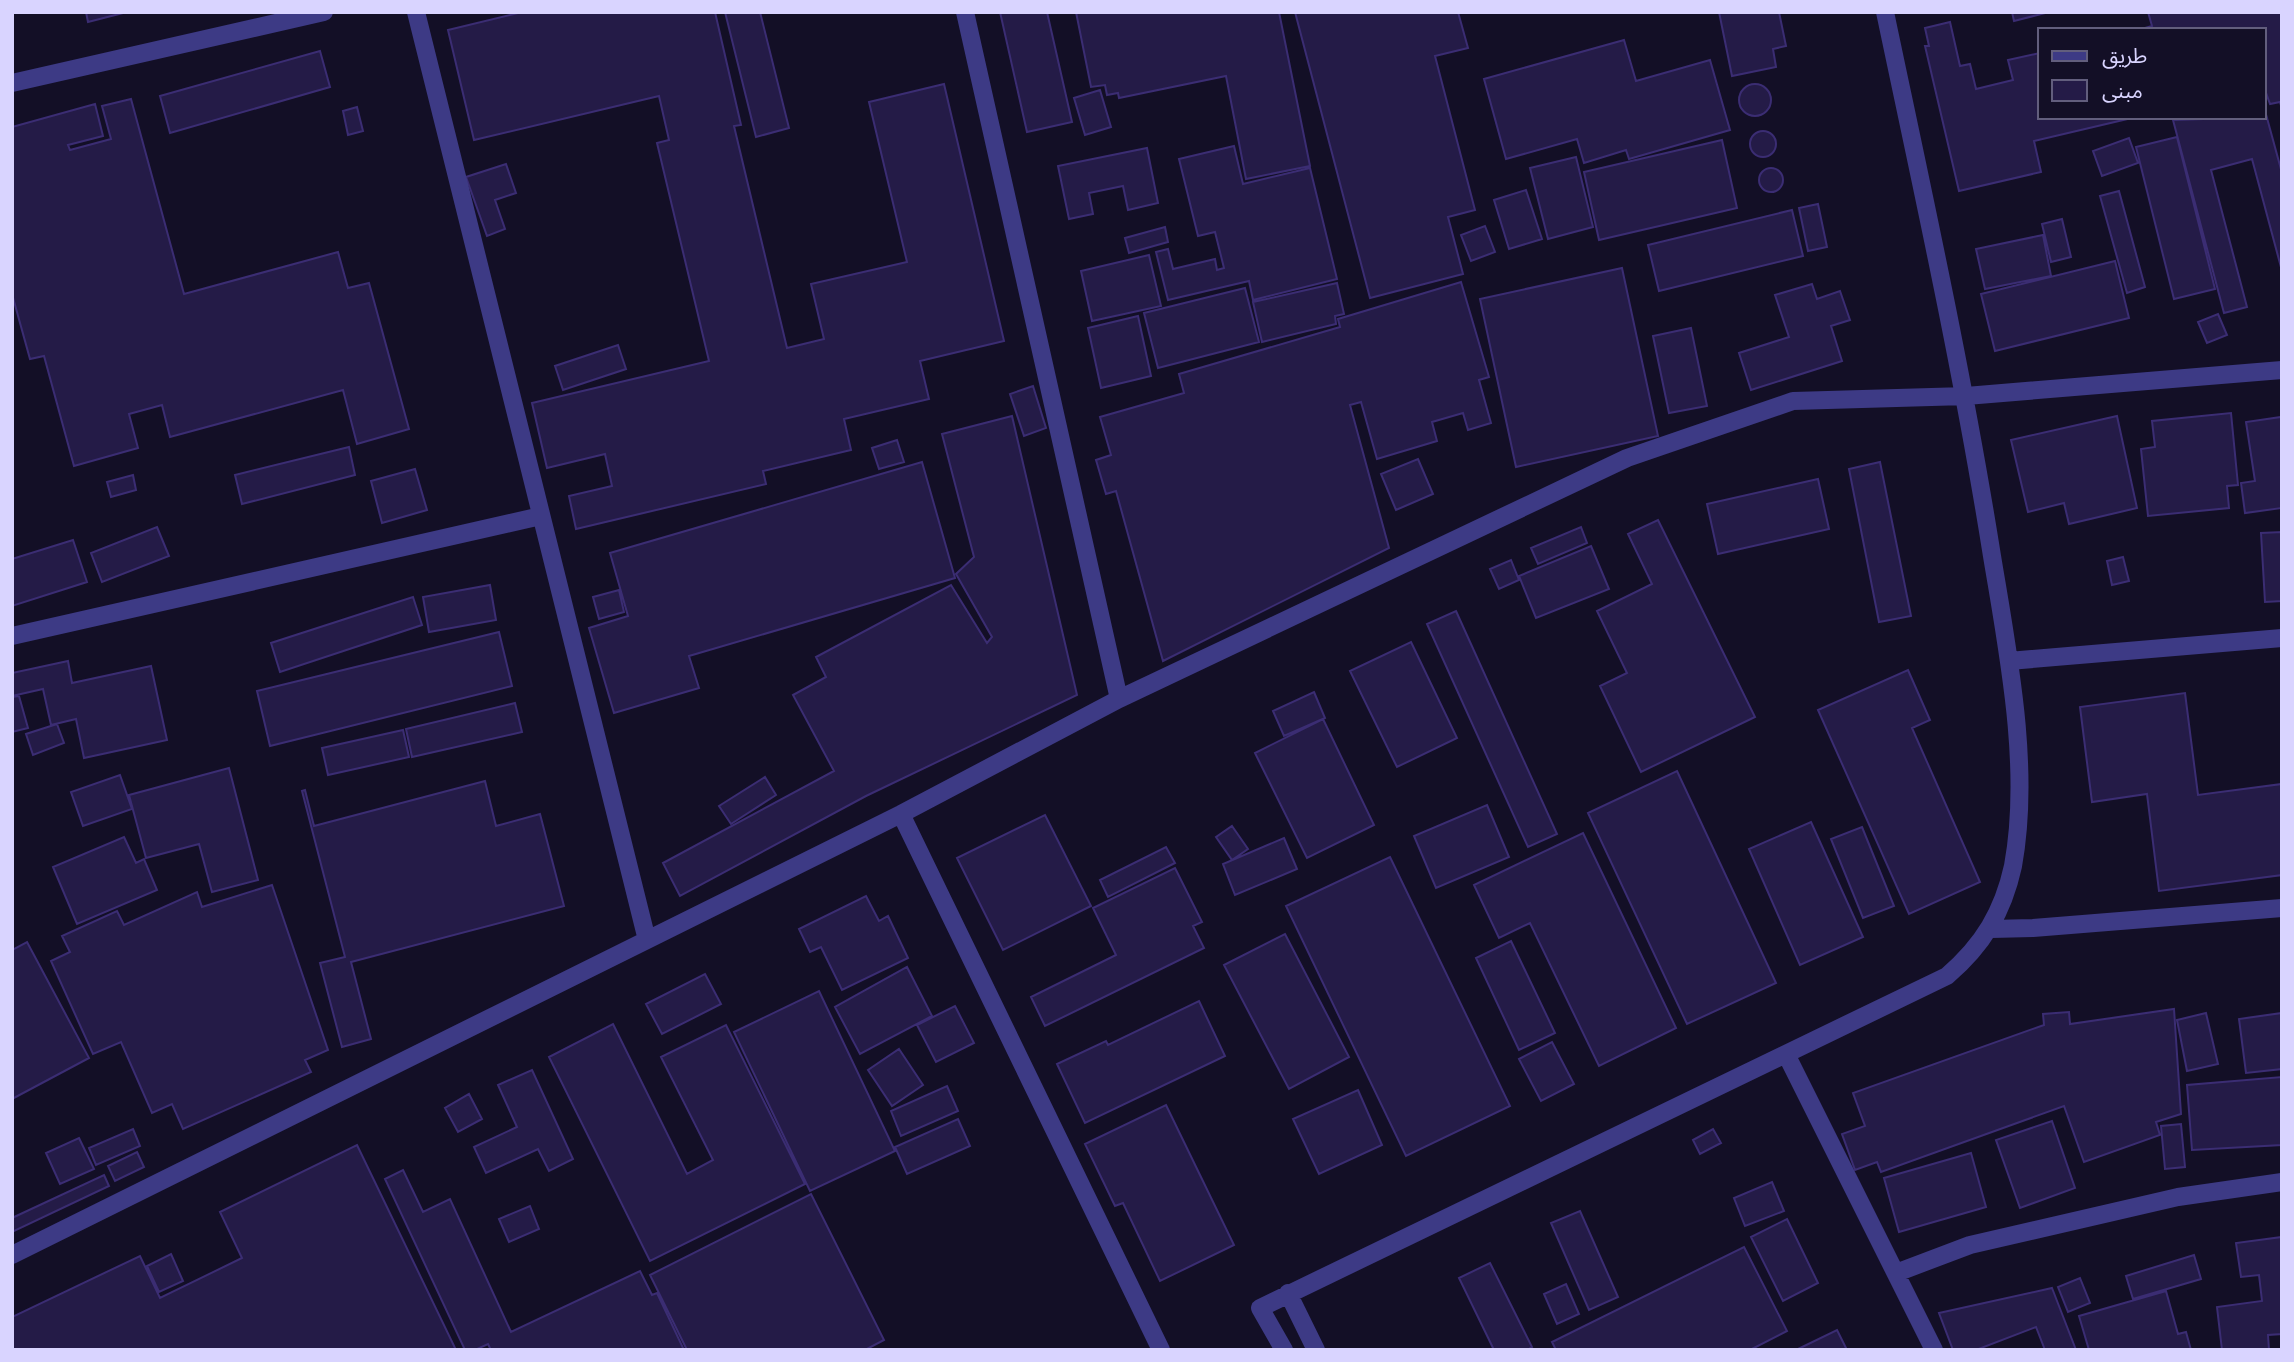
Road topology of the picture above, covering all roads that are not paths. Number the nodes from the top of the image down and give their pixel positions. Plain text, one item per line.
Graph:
1 (324, 12) edge
2 (416, 12) edge
3 (965, 12) edge
4 (1885, 12) edge
5 (12, 83) edge
6 (2282, 370) edge
7 (1966, 396) junction
8 (541, 516) junction
9 (12, 636) edge
10 (2282, 638) edge
11 (2009, 661) junction
12 (1119, 699) junction
13 (901, 814) junction
14 (2282, 908) edge
15 (1992, 929) junction
16 (648, 940) junction
17 (1786, 1054) junction
18 (2282, 1182) edge
19 (12, 1255) edge
20 (1896, 1273) junction
21 (1288, 1293) junction
22 (1161, 1350) edge
23 (1284, 1350) edge
24 (1316, 1350) edge
25 (1934, 1350) edge

1 - 5 street
2 - 8 street
3 - 12 street
4 - 7 street
6 - 7 street
7 - 11 street
7 - 12 street
8 - 9 street
8 - 16 street
10 - 11 street
11 - 15 street
12 - 13 street
13 - 16 street
13 - 22 street
14 - 15 street
15 - 17 street
16 - 19 street
17 - 20 street
17 - 21 street
18 - 20 street
20 - 25 street
21 - 23 street
21 - 24 street

